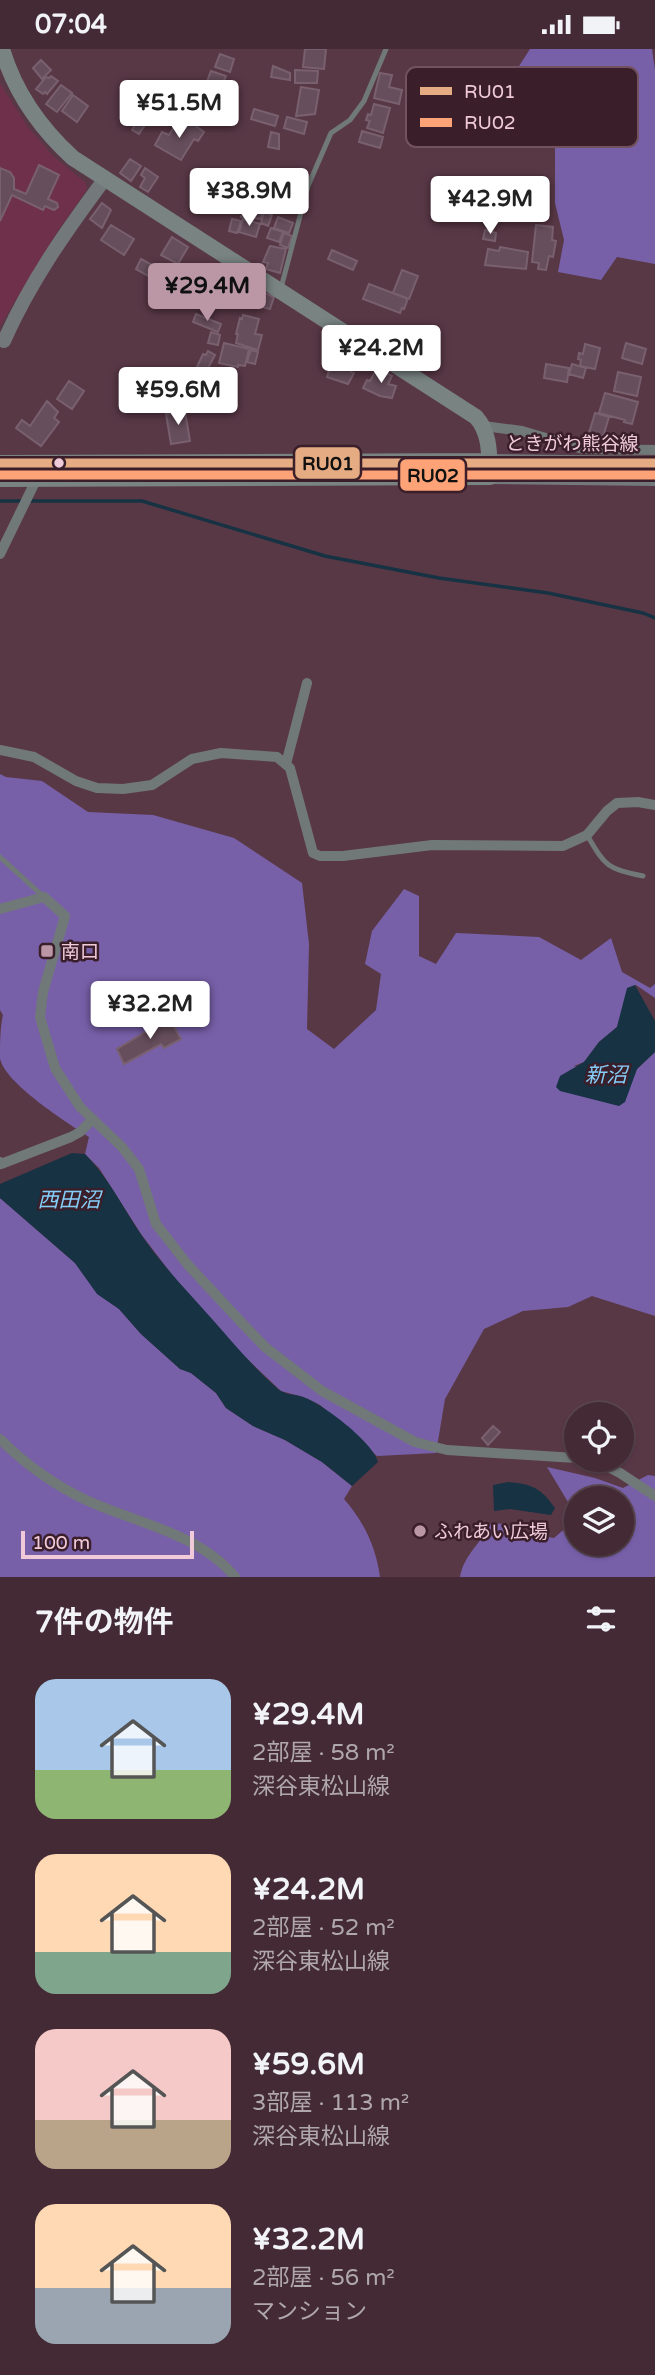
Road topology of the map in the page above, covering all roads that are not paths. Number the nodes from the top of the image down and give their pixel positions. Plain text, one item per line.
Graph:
1 (2, 49) edge
2 (386, 49) edge
3 (104, 180) junction
4 (280, 292) junction
5 (4, 341) dead end
6 (484, 426) junction
7 (655, 450) edge
8 (0, 463) edge
9 (44, 463) junction
10 (655, 463) edge
11 (489, 469) junction
12 (0, 479) edge
13 (37, 479) junction
14 (655, 479) edge
15 (0, 554) edge
16 (306, 683) dead end
17 (0, 750) edge
18 (286, 764) junction
19 (655, 805) edge
20 (587, 835) junction
21 (0, 857) edge
22 (643, 876) dead end
23 (44, 897) junction
24 (0, 909) edge
25 (93, 1119) junction
26 (0, 1162) edge
27 (0, 1439) edge
28 (564, 1457) edge
29 (618, 1472) edge
30 (655, 1496) edge
31 (235, 1577) edge

1 - 3 main road
2 - 4 lane
3 - 4 main road
3 - 5 main road
4 - 6 main road
6 - 7 street
6 - 11 main road
8 - 9 main road
9 - 11 main road
9 - 13 street
10 - 11 main road, ときがわ熊谷線
11 - 13 main road
11 - 14 main road, ときがわ熊谷線
12 - 13 main road
13 - 15 street
16 - 18 street
17 - 18 street
18 - 20 street
19 - 20 street
20 - 22 lane
21 - 23 lane
23 - 24 street
23 - 25 street
25 - 26 street
25 - 28 street
27 - 31 street
29 - 30 street

